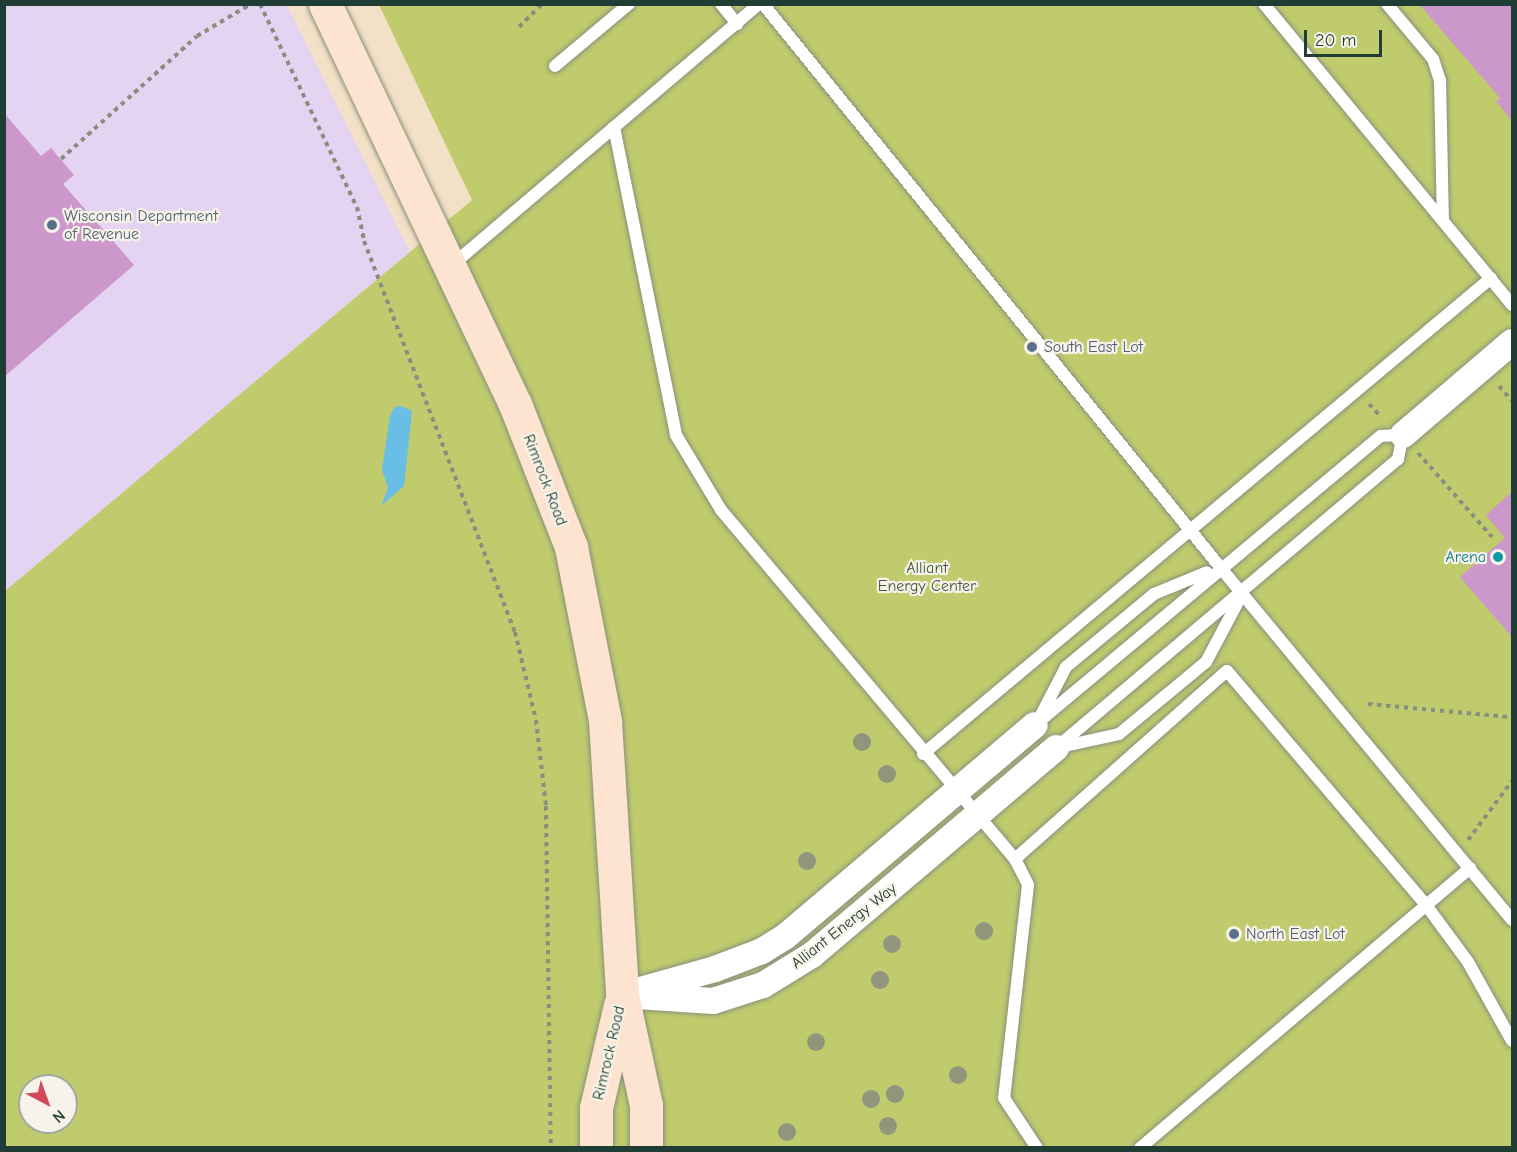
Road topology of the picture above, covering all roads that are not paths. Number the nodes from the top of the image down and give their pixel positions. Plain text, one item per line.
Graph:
1 (325, 4) edge
2 (629, 4) edge
3 (721, 4) edge
4 (761, 4) edge
5 (1264, 4) edge
6 (1386, 4) edge
7 (737, 24) junction
8 (555, 66) dead end
9 (614, 127) junction
10 (1443, 221) junction
11 (450, 267) junction
12 (1491, 278) junction
13 (1512, 305) edge
14 (1512, 342) edge
15 (1402, 435) junction
16 (1190, 531) junction
17 (1220, 567) junction
18 (1241, 594) junction
19 (1035, 725) junction
20 (1056, 748) junction
21 (923, 754) junction
22 (956, 793) junction
23 (977, 817) junction
24 (1015, 859) junction
25 (1470, 868) junction
26 (1426, 905) junction
27 (1512, 920) edge
28 (622, 995) junction
29 (1512, 1041) edge
30 (596, 1148) edge
31 (646, 1148) edge
32 (1036, 1148) edge
33 (1140, 1148) edge

1 - 11 main road, Rimrock Road
2 - 8 lane
3 - 7 lane
4 - 7 lane
4 - 16 lane
5 - 10 lane
6 - 10 lane
7 - 9 lane
9 - 11 lane
9 - 21 lane
10 - 12 lane
11 - 28 main road, Rimrock Road
12 - 13 lane
12 - 16 lane
14 - 15 street
15 - 17 lane
15 - 18 lane
16 - 17 lane
16 - 21 lane
17 - 18 lane
17 - 19 lane
17 - 19 lane
18 - 20 lane
18 - 20 lane
18 - 25 lane
19 - 22 street, Alliant Energy Way
20 - 23 street, Alliant Energy Way
21 - 22 lane
22 - 23 lane
22 - 28 street, Alliant Energy Way
23 - 24 lane
23 - 28 street, Alliant Energy Way
24 - 26 lane
24 - 32 lane
25 - 26 lane
25 - 27 lane
26 - 29 lane
26 - 33 lane
28 - 30 main road, Rimrock Road
28 - 31 main road, Rimrock Road

